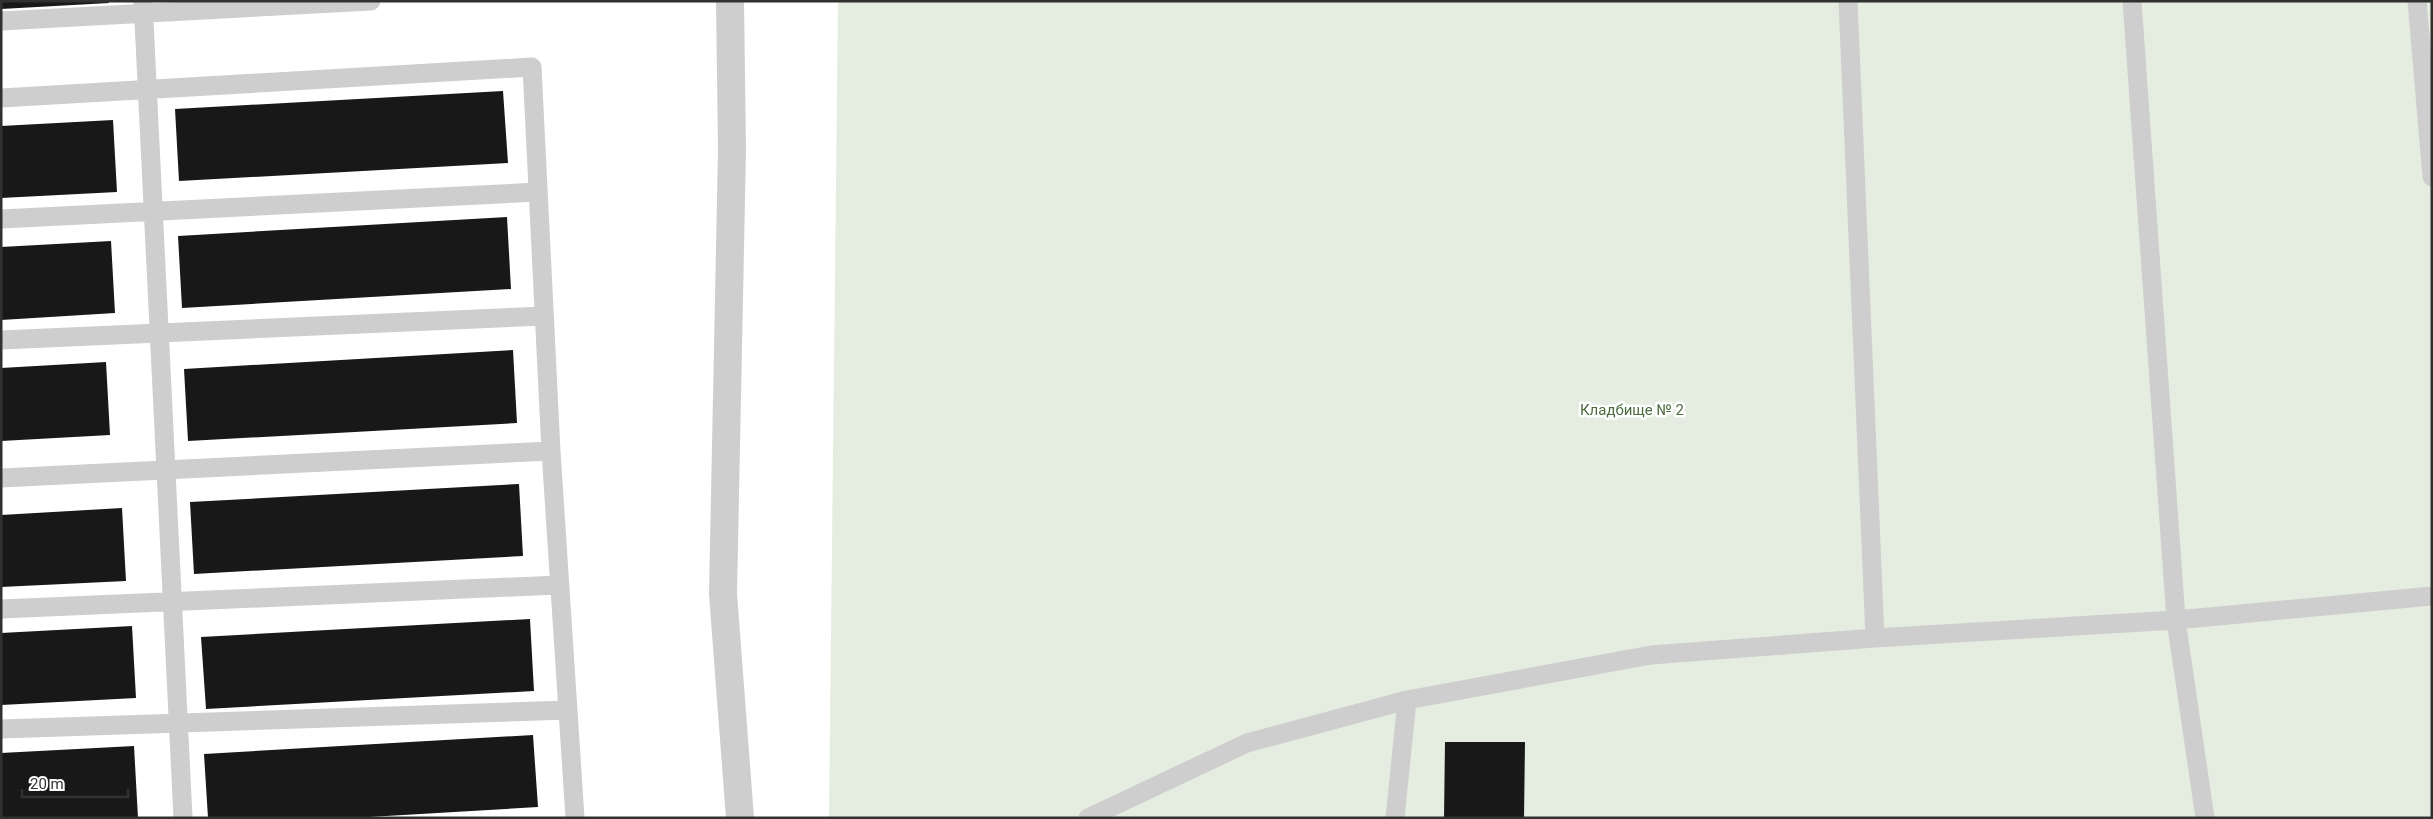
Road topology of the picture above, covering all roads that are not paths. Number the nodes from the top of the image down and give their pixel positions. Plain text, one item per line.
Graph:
1 (371, 1) edge
2 (730, 1) edge
3 (1848, 1) edge
4 (2132, 1) edge
5 (2417, 1) edge
6 (143, 8) edge
7 (1, 21) edge
8 (147, 90) junction
9 (1, 98) edge
10 (2432, 177) edge
11 (538, 192) junction
12 (153, 211) junction
13 (1, 219) edge
14 (544, 316) junction
15 (159, 332) junction
16 (1, 340) edge
17 (551, 451) junction
18 (166, 472) junction
19 (1, 478) edge
20 (560, 585) junction
21 (2432, 596) edge
22 (172, 602) junction
23 (1, 609) edge
24 (2176, 620) junction
25 (1875, 638) junction
26 (1407, 700) junction
27 (568, 710) junction
28 (178, 722) junction
29 (1, 729) edge
30 (182, 818) edge
31 (575, 818) edge
32 (740, 818) edge
33 (1088, 818) edge
34 (1395, 818) edge
35 (2205, 818) edge

1 - 6 lane
2 - 32 street
3 - 25 lane
4 - 24 lane
5 - 10 lane
6 - 7 lane
6 - 8 lane
8 - 9 lane
8 - 11 lane
8 - 12 lane
11 - 12 lane
11 - 14 lane
12 - 13 lane
12 - 15 lane
14 - 15 lane
14 - 17 lane
15 - 16 lane
15 - 18 lane
17 - 18 lane
17 - 20 lane
18 - 19 lane
18 - 22 lane
20 - 22 lane
20 - 27 lane
21 - 24 lane
22 - 23 lane
22 - 28 lane
24 - 25 lane
24 - 35 lane
25 - 26 lane
26 - 33 lane
26 - 34 lane
27 - 28 lane
27 - 31 lane
28 - 29 lane
28 - 30 lane

